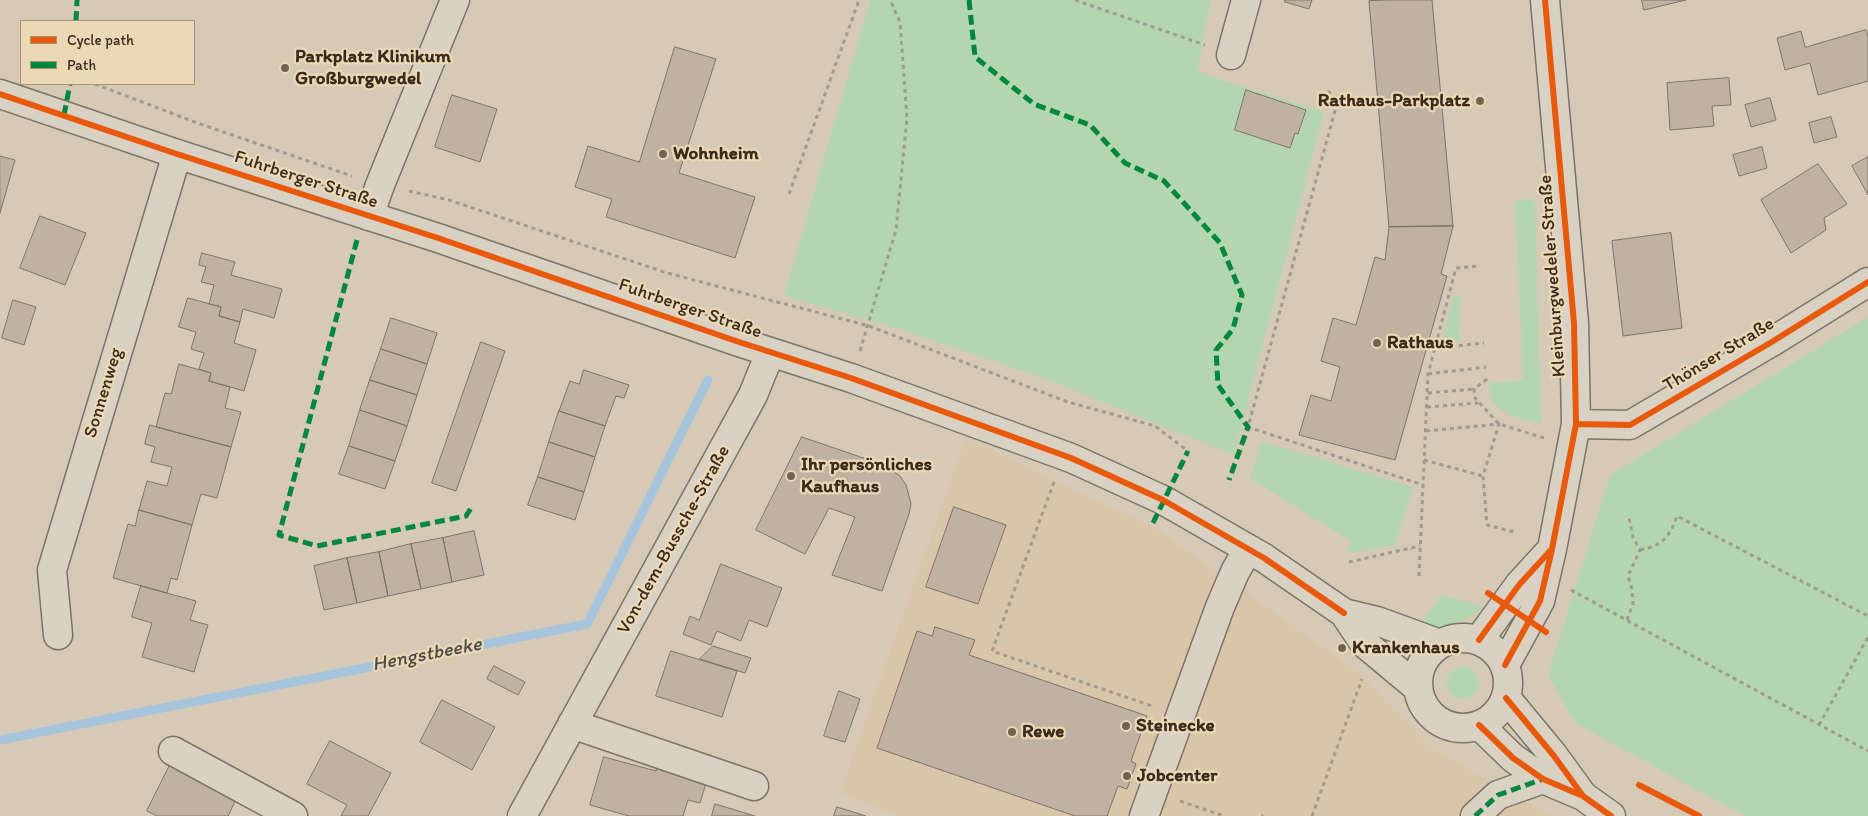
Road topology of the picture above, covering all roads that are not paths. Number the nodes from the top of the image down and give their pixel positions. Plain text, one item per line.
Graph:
1 (455, 0) edge
2 (1246, 0) edge
3 (1545, 0) edge
4 (1231, 55) road end
5 (0, 94) edge
6 (177, 154) junction
7 (369, 216) junction
8 (1868, 282) edge
9 (770, 352) junction
10 (1576, 424) junction
11 (1552, 549) junction
12 (1248, 550) junction
13 (1344, 613) junction
14 (58, 636) dead end
15 (1479, 640) junction
16 (1440, 644) junction
17 (1505, 665) junction
18 (1418, 688) junction
19 (1506, 698) junction
20 (572, 724) junction
21 (1479, 725) junction
22 (173, 751) dead end
23 (1543, 779) junction
24 (754, 786) dead end
25 (1583, 796) junction
26 (1148, 804) edge
27 (294, 816) edge
28 (522, 816) edge
29 (1474, 816) edge
30 (1611, 816) edge

1 - 7 main road
2 - 4 main road
3 - 10 main road, Kleinburgwedeler Straße
5 - 6 main road, Fuhrberger Straße
6 - 7 main road, Fuhrberger Straße
6 - 14 main road, Sonnenweg
7 - 9 main road, Fuhrberger Straße
8 - 10 main road, Thönser Straße
9 - 12 main road, Fuhrberger Straße
9 - 20 main road, Von-dem-Bussche-Straße
10 - 11 main road, Kleinburgwedeler Straße
11 - 15 main road
11 - 17 main road, Kleinburgwedeler Straße
12 - 13 main road, Fuhrberger Straße
12 - 26 main road
13 - 16 main road, Fuhrberger Straße
13 - 18 main road, Fuhrberger Straße
15 - 16 main road
15 - 17 main road
16 - 18 main road
17 - 19 main road
18 - 21 main road
19 - 21 main road
19 - 25 main road
20 - 24 main road
20 - 28 main road, Von-dem-Bussche-Straße
21 - 23 main road
22 - 27 main road
23 - 25 main road
23 - 29 main road
25 - 30 main road

